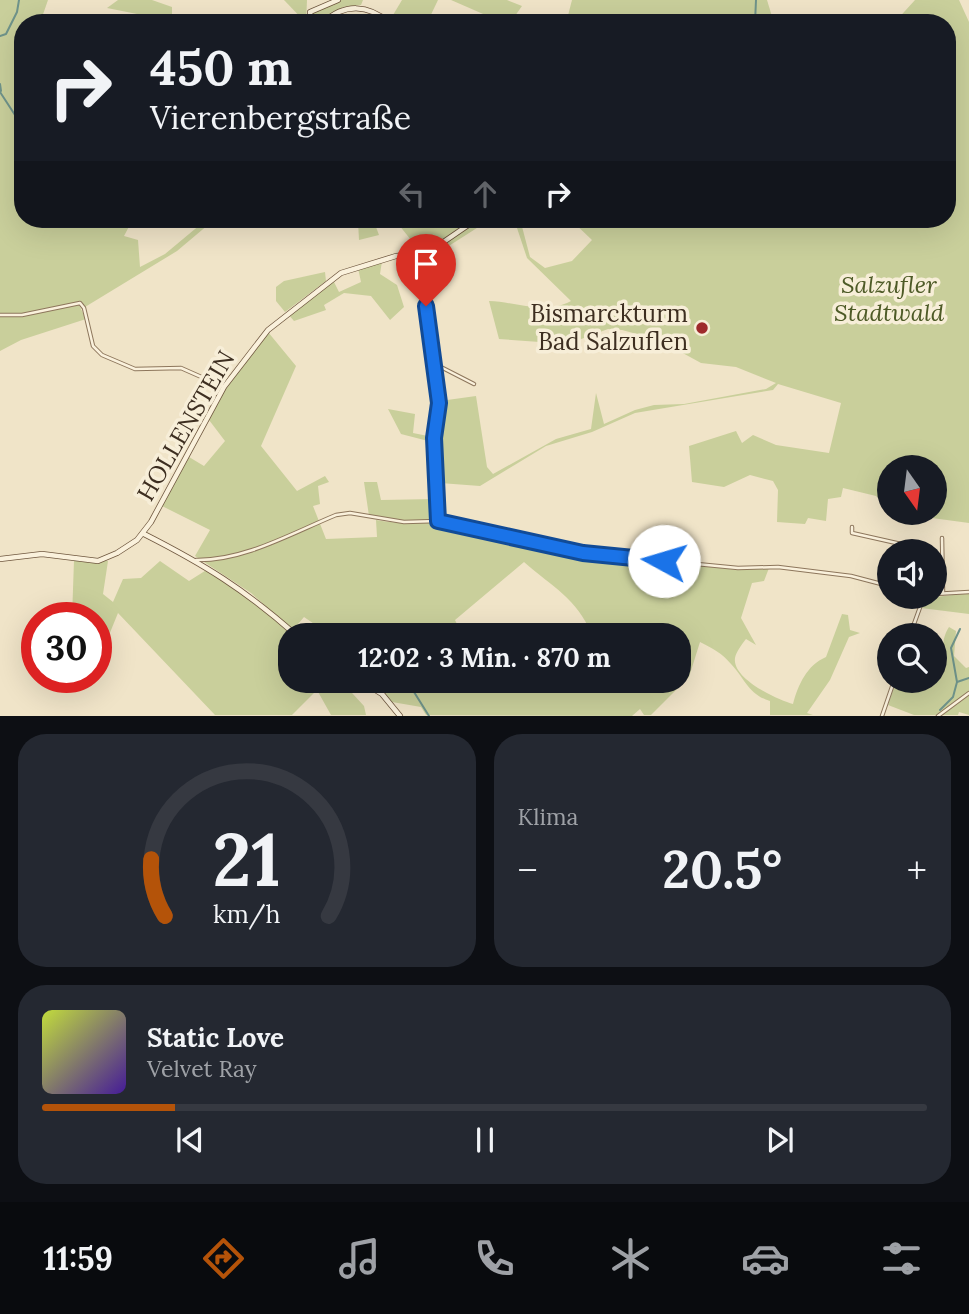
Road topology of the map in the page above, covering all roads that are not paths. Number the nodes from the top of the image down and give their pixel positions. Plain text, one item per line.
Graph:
1 (338, 0) edge
2 (310, 14) edge
3 (334, 14) edge
4 (376, 14) edge
5 (464, 228) edge
6 (426, 254) junction
7 (0, 315) edge
8 (432, 363) junction
9 (474, 384) dead end
10 (224, 387) junction
11 (438, 521) junction
12 (852, 527) dead end
13 (144, 534) junction
14 (879, 539) edge
15 (0, 559) edge
16 (196, 560) junction
17 (877, 583) edge
18 (947, 593) edge
19 (969, 594) edge
20 (282, 623) edge
21 (969, 692) edge
22 (380, 693) edge
23 (890, 693) edge
24 (400, 716) edge
25 (882, 716) edge
26 (938, 716) edge

1 - 2 main road
3 - 4 main road
5 - 6 main road, HOLLENSTEIN
6 - 8 street
6 - 10 main road, HOLLENSTEIN
7 - 10 street
8 - 9 street
8 - 11 street
10 - 13 main road, HOLLENSTEIN
11 - 16 street
11 - 17 street
12 - 14 street
13 - 15 main road
13 - 16 main road
16 - 20 main road
18 - 19 street
21 - 26 street
22 - 24 main road
23 - 25 street

